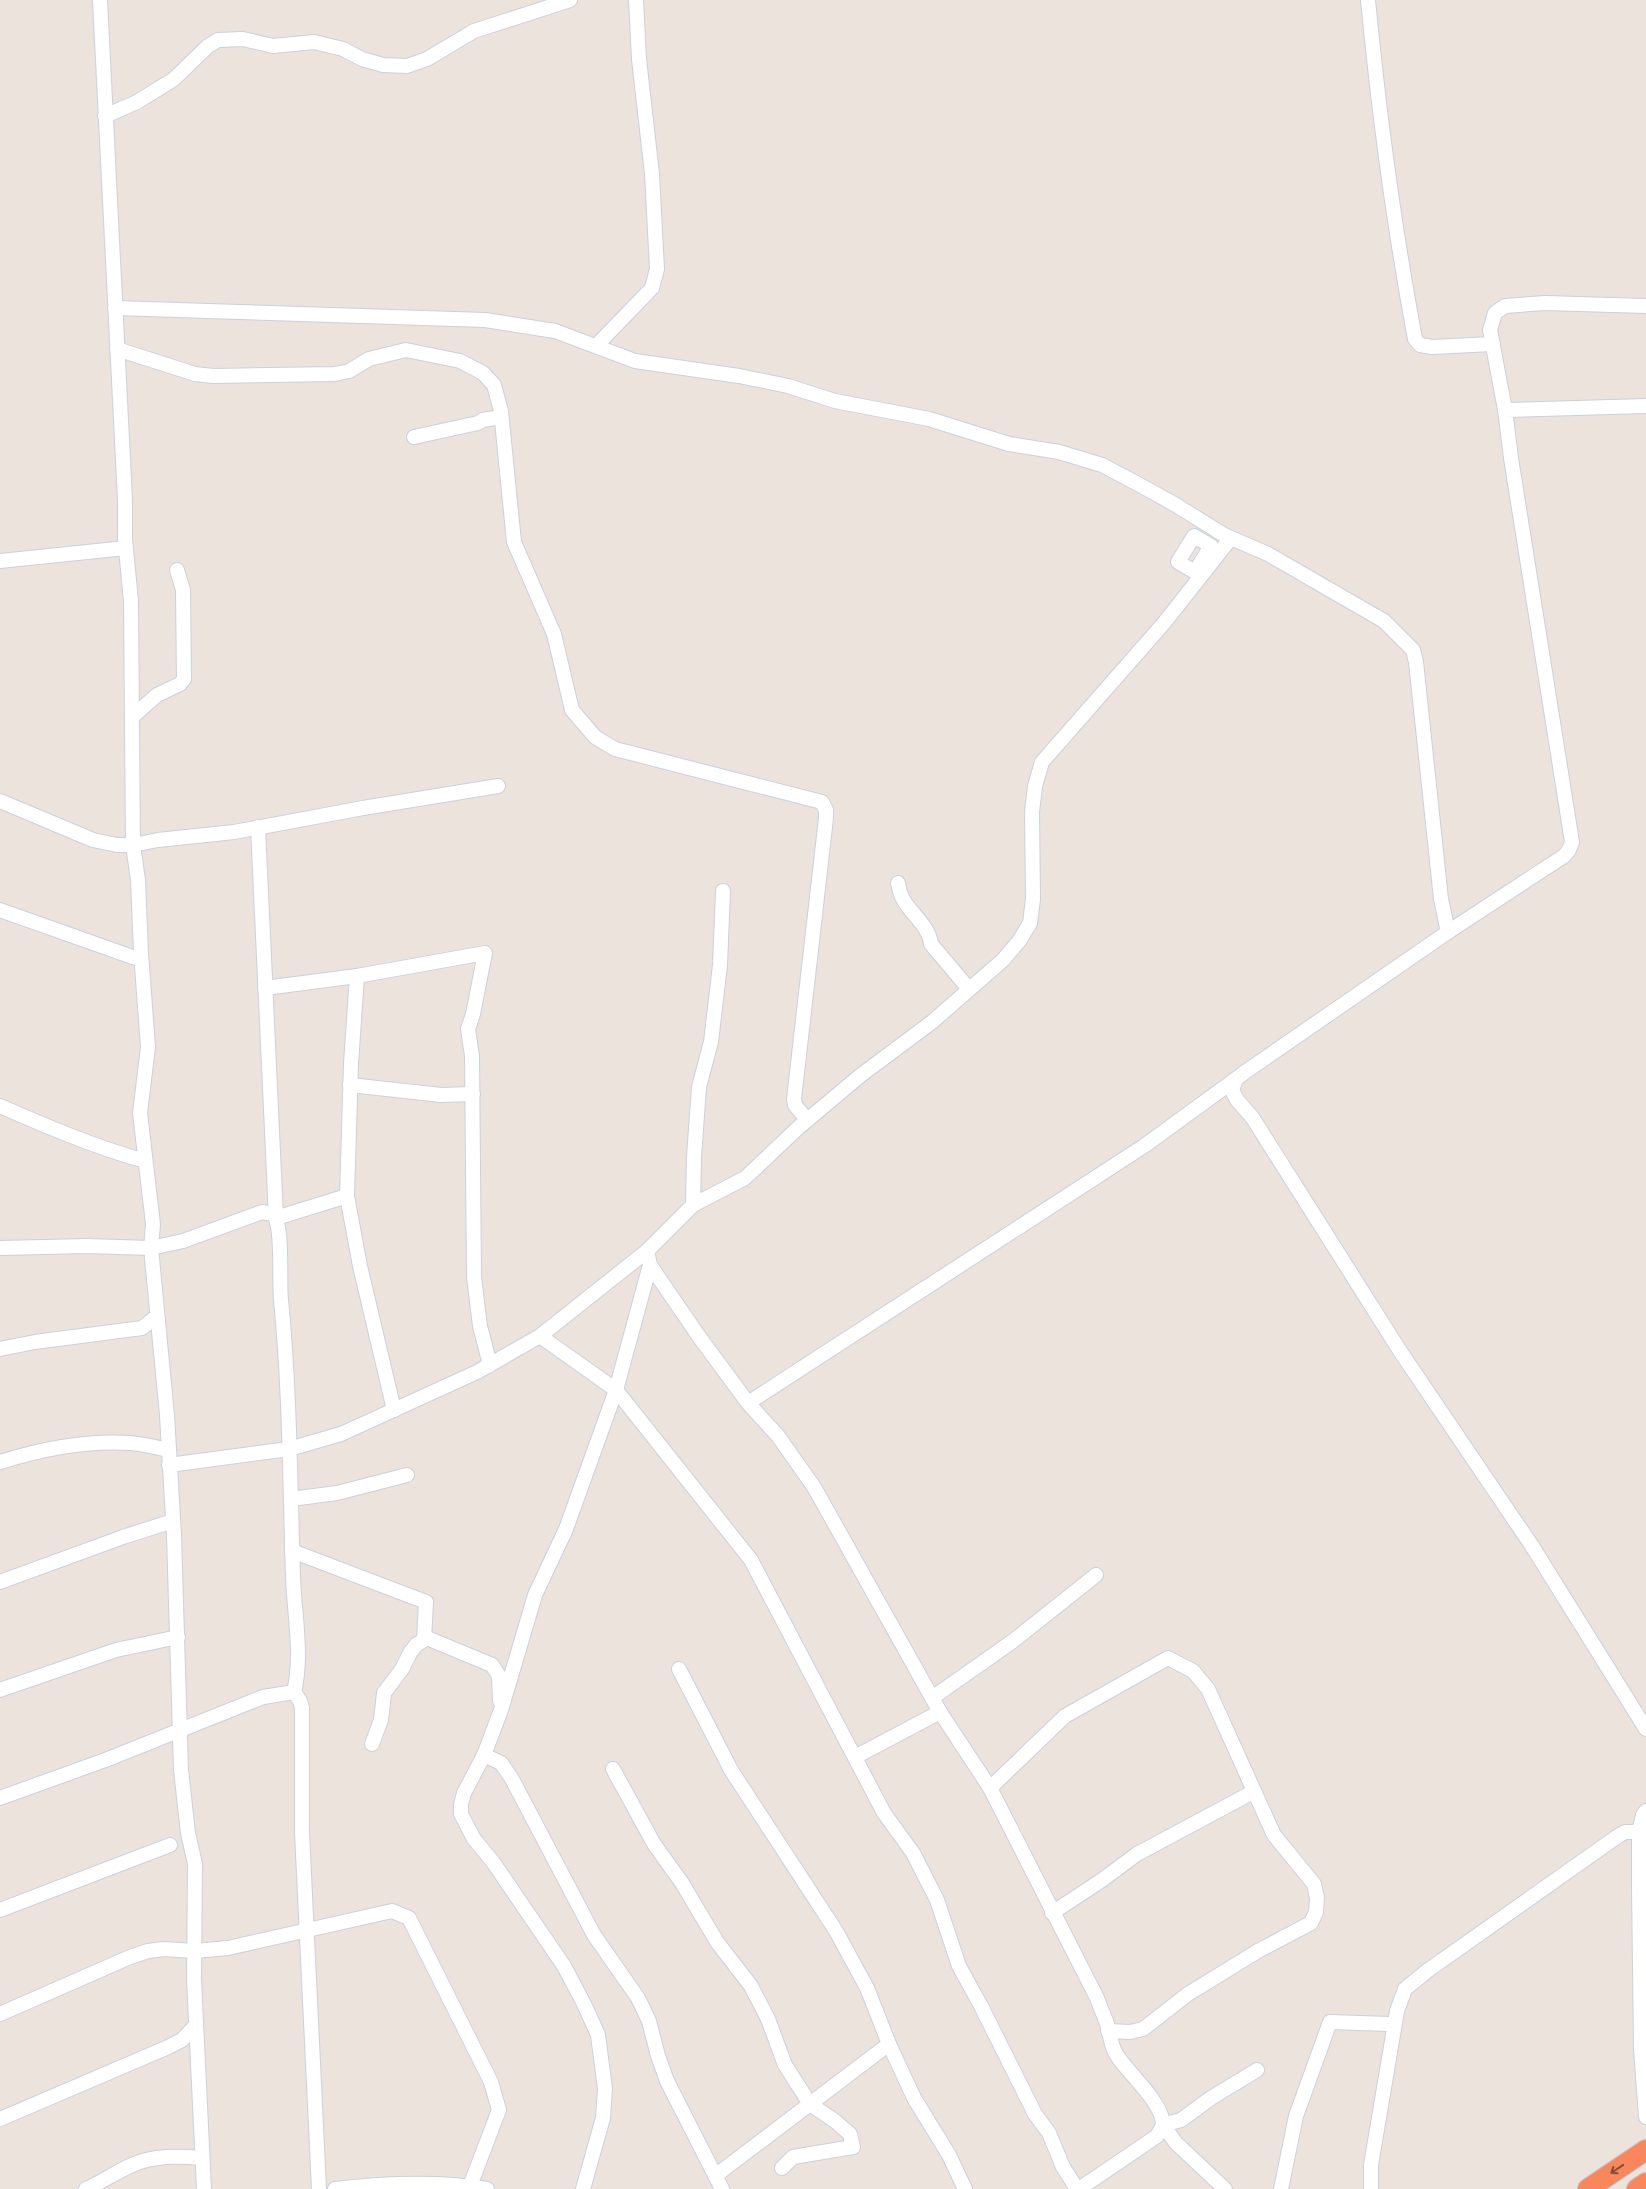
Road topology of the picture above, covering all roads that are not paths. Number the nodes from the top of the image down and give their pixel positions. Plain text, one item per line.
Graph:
1 (100, 0) edge
2 (570, 0) edge
3 (636, 0) edge
4 (1368, 0) edge
5 (105, 116) junction
6 (1646, 306) edge
7 (115, 308) junction
8 (1493, 344) junction
9 (596, 346) junction
10 (117, 349) junction
11 (1646, 406) edge
12 (1505, 410) junction
13 (502, 417) junction
14 (414, 438) dead end
15 (1231, 538) junction
16 (126, 548) junction
17 (0, 560) edge
18 (177, 570) dead end
19 (132, 716) junction
20 (498, 786) dead end
21 (0, 801) edge
22 (258, 828) junction
23 (133, 845) junction
24 (898, 883) dead end
25 (723, 891) dead end
26 (0, 910) edge
27 (1448, 932) junction
28 (141, 960) junction
29 (357, 976) junction
30 (265, 988) junction
31 (969, 989) junction
32 (1236, 1079) junction
33 (350, 1084) junction
34 (473, 1094) junction
35 (0, 1106) edge
36 (808, 1120) junction
37 (145, 1161) junction
38 (347, 1196) junction
39 (693, 1205) junction
40 (276, 1218) junction
41 (0, 1248) edge
42 (151, 1248) junction
43 (648, 1258) junction
44 (156, 1317) junction
45 (142, 1328) junction
46 (540, 1336) junction
47 (159, 1337) junction
48 (0, 1349) edge
49 (490, 1365) junction
50 (616, 1390) junction
51 (748, 1403) junction
52 (394, 1410) junction
53 (289, 1449) junction
54 (168, 1450) junction
55 (0, 1462) edge
56 (169, 1465) junction
57 (407, 1475) dead end
58 (291, 1499) junction
59 (173, 1521) junction
60 (292, 1551) junction
61 (1096, 1575) dead end
62 (0, 1582) edge
63 (178, 1638) junction
64 (424, 1640) junction
65 (679, 1669) dead end
66 (0, 1690) edge
67 (294, 1692) junction
68 (932, 1698) junction
69 (940, 1712) junction
70 (500, 1714) junction
71 (1646, 1729) edge
72 (179, 1730) junction
73 (372, 1744) dead end
74 (484, 1755) junction
75 (855, 1757) junction
76 (614, 1769) dead end
77 (990, 1788) junction
78 (1253, 1792) junction
79 (0, 1798) edge
80 (1646, 1811) edge
81 (1639, 1832) junction
82 (170, 1845) dead end
83 (0, 1910) edge
84 (1052, 1913) junction
85 (307, 1930) junction
86 (194, 1951) junction
87 (0, 2014) edge
88 (1389, 2024) dead end
89 (196, 2025) junction
90 (1108, 2031) junction
91 (888, 2044) junction
92 (1257, 2070) dead end
93 (810, 2104) junction
94 (1646, 2117) edge
95 (0, 2119) edge
96 (1163, 2125) junction
97 (1646, 2150) edge
98 (202, 2158) junction
99 (782, 2168) dead end
100 (715, 2176) junction
101 (1646, 2183) edge
102 (470, 2186) junction
103 (86, 2189) edge
104 (204, 2189) edge
105 (319, 2189) edge
106 (335, 2189) edge
107 (487, 2189) edge
108 (583, 2189) edge
109 (722, 2189) edge
110 (965, 2189) edge
111 (1078, 2189) edge
112 (1225, 2189) edge
113 (1281, 2189) edge
114 (1371, 2189) edge
115 (1588, 2189) edge
116 (1637, 2189) edge

1 - 5 street
2 - 5 street
3 - 9 street
4 - 8 street
5 - 7 street
6 - 8 street
7 - 9 street
7 - 10 street
8 - 12 street
9 - 15 street
10 - 13 street
10 - 16 street
11 - 12 street
12 - 27 street
13 - 14 street
13 - 36 street
15 - 27 street
15 - 31 street
16 - 17 street
16 - 19 street
18 - 19 street
19 - 23 street
20 - 22 street
21 - 23 street
22 - 23 street
22 - 30 street
23 - 28 street
24 - 31 street
25 - 39 street
26 - 28 street
27 - 32 street
28 - 37 street
29 - 30 street
29 - 33 street
29 - 34 street
30 - 40 street
31 - 36 street
32 - 51 street
32 - 71 street
33 - 34 street
33 - 38 street
34 - 49 street
35 - 37 street
36 - 39 street
37 - 42 street
38 - 40 street
38 - 52 street
39 - 43 street
40 - 42 street
40 - 53 street
41 - 42 street
42 - 44 street
43 - 46 street
43 - 50 street
43 - 51 street
44 - 45 street
44 - 47 street
45 - 47 street
45 - 48 street
46 - 49 street
46 - 50 street
47 - 54 street
49 - 52 street
50 - 70 street
50 - 75 street
51 - 68 street
52 - 53 street
53 - 56 street
53 - 58 street
54 - 55 street
54 - 56 street
56 - 59 street
57 - 58 street
58 - 60 street
59 - 62 street
59 - 63 street
60 - 64 street
60 - 67 street
61 - 68 street
63 - 66 street
63 - 72 street
64 - 70 street
64 - 73 street
65 - 91 street
67 - 72 street
67 - 85 street
68 - 69 street
69 - 75 street
69 - 77 street
70 - 74 street
72 - 79 street
72 - 86 street
74 - 100 street
74 - 108 street
75 - 111 street
76 - 93 street
77 - 78 street
77 - 84 street
78 - 84 street
78 - 90 street
80 - 81 street
81 - 94 street
81 - 114 street
82 - 83 street
84 - 90 street
85 - 86 street
85 - 102 street
85 - 105 street
86 - 87 street
86 - 89 street
88 - 113 street
89 - 95 street
89 - 98 street
90 - 96 street
91 - 93 street
91 - 110 street
92 - 96 street
93 - 99 street
93 - 100 street
96 - 111 street
96 - 112 street
97 -> 115 highway
98 - 103 street
98 - 104 street
100 - 109 street
101 - 116 highway
102 - 106 street
102 - 107 street

